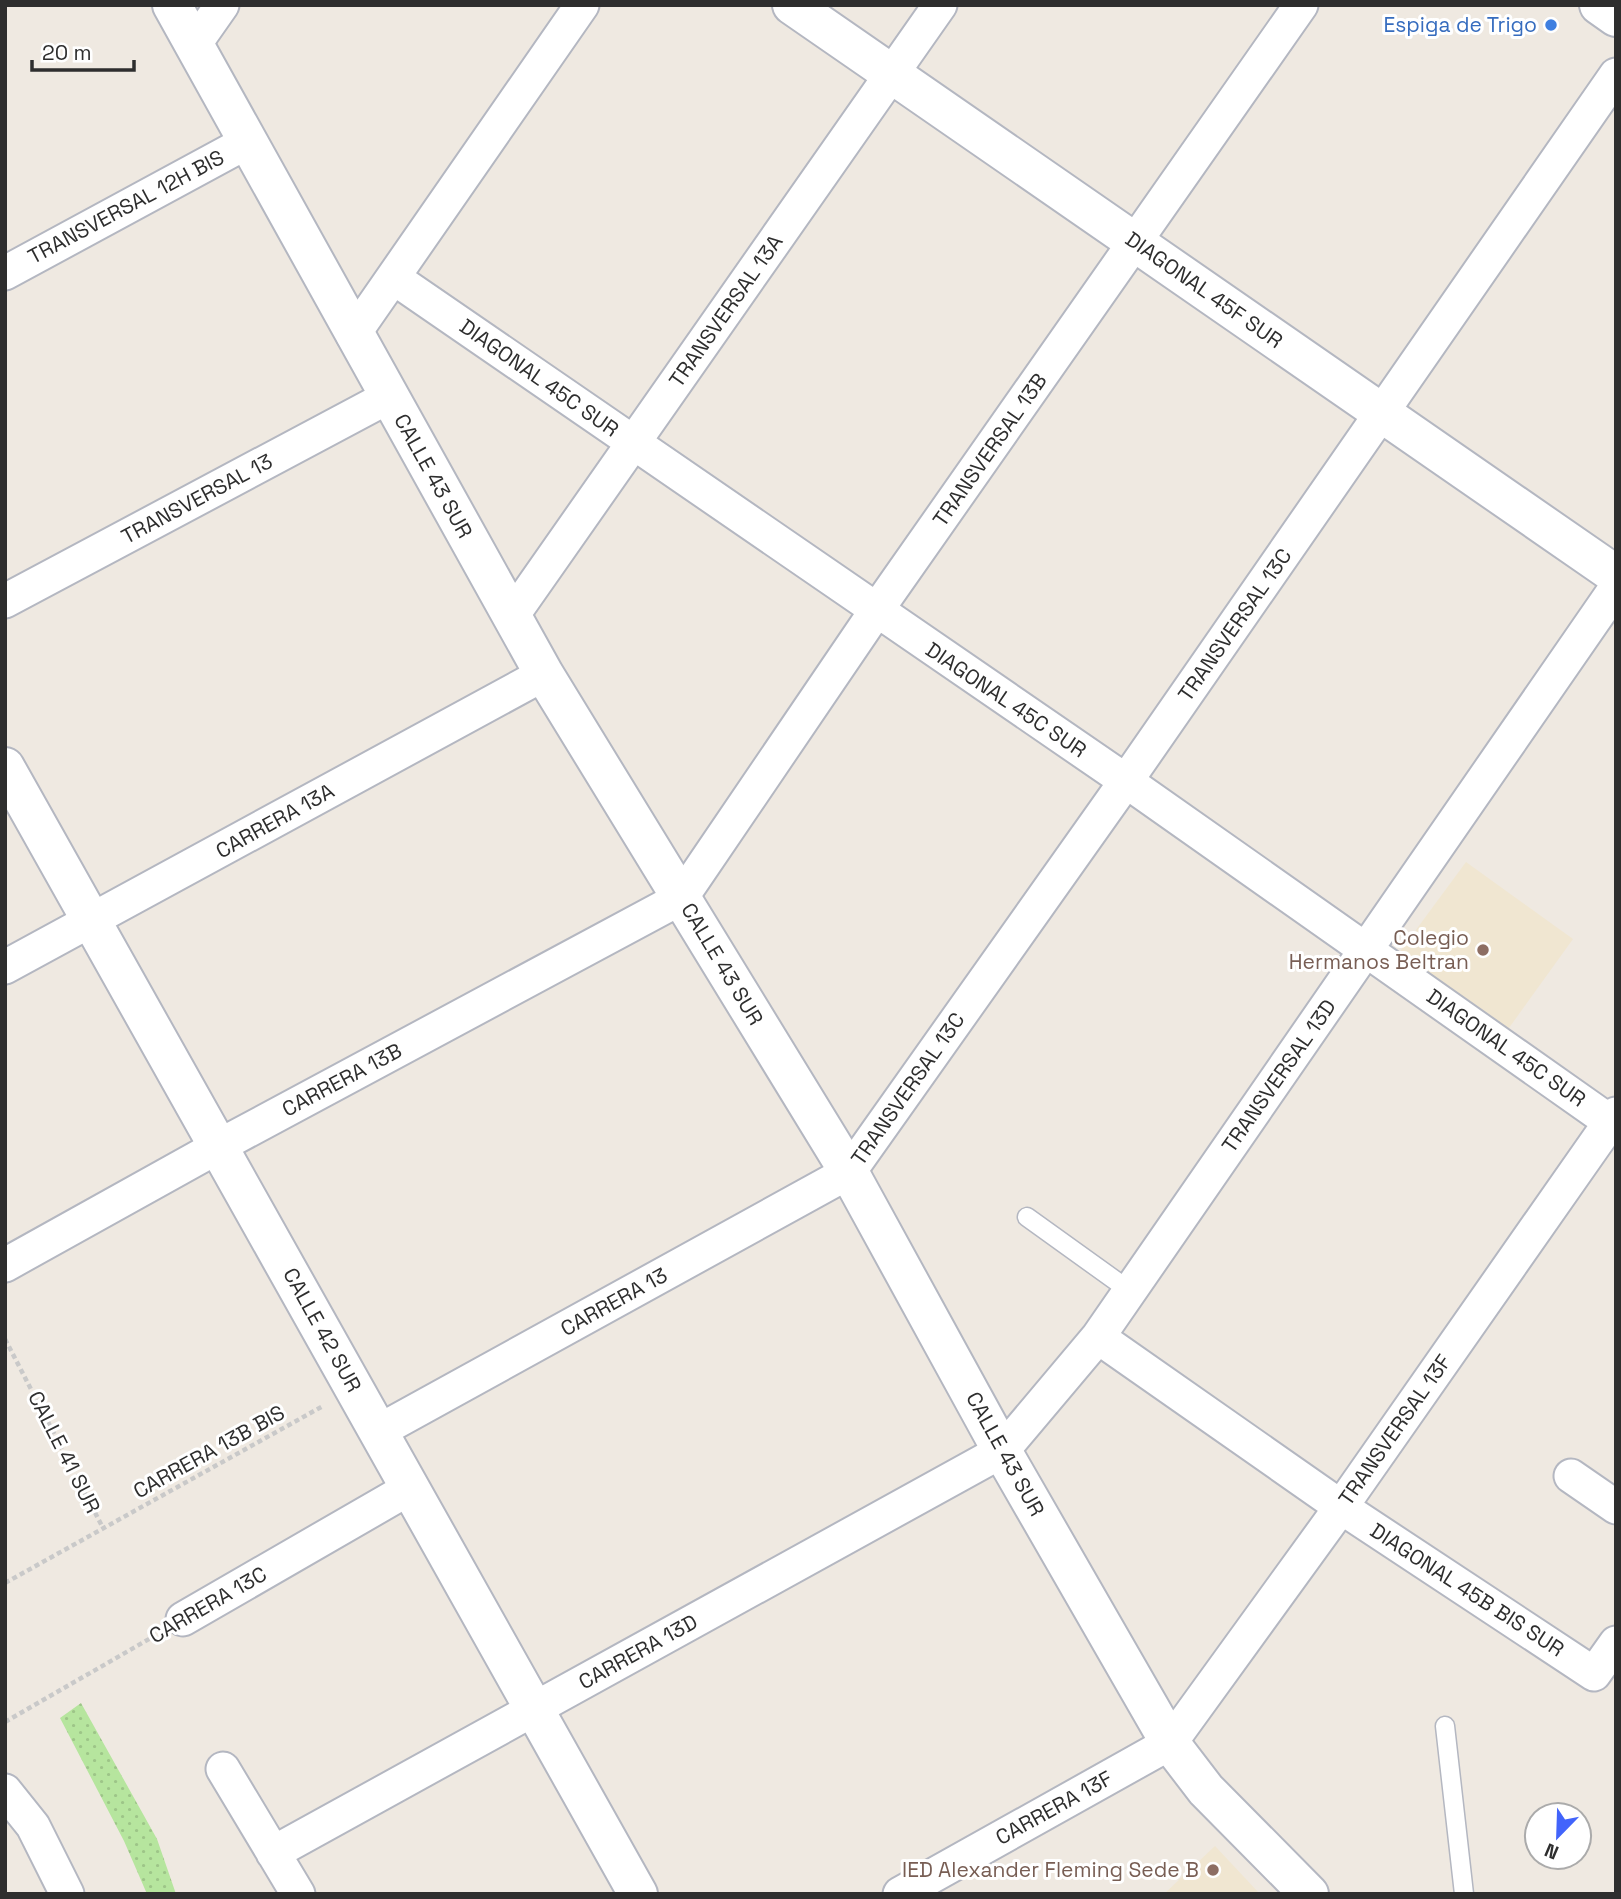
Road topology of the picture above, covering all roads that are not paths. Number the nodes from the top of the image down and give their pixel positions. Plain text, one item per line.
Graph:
1 (172, 5) edge
2 (222, 5) edge
3 (582, 5) edge
4 (792, 5) edge
5 (940, 5) edge
6 (1301, 5) edge
7 (1599, 5) edge
8 (1616, 17) edge
9 (194, 45) junction
10 (892, 74) junction
11 (1616, 75) edge
12 (247, 142) junction
13 (1136, 243) junction
14 (5, 273) edge
15 (394, 278) junction
16 (353, 335) junction
17 (388, 397) junction
18 (1382, 414) junction
19 (634, 443) junction
20 (1616, 575) edge
21 (1616, 588) edge
22 (5, 601) edge
23 (876, 611) junction
24 (512, 616) junction
25 (544, 674) junction
26 (5, 766) edge
27 (1126, 781) junction
28 (681, 898) junction
29 (92, 920) junction
30 (1366, 951) junction
31 (5, 967) edge
32 (1614, 1120) edge
33 (219, 1146) junction
34 (849, 1172) junction
35 (1027, 1217) dead end
36 (5, 1265) edge
37 (1130, 1291) junction
38 (1098, 1337) junction
39 (379, 1431) junction
40 (1002, 1451) junction
41 (1571, 1476) dead end
42 (410, 1488) junction
43 (1342, 1507) junction
44 (1616, 1507) edge
45 (183, 1619) road end
46 (1616, 1643) edge
47 (534, 1709) junction
48 (1445, 1726) dead end
49 (1170, 1743) junction
50 (223, 1769) dead end
51 (5, 1791) edge
52 (274, 1853) junction
53 (67, 1894) edge
54 (298, 1894) edge
55 (638, 1894) edge
56 (900, 1894) edge
57 (1309, 1894) edge
58 (1464, 1894) edge

1 - 9 street, CALLE 43 SUR
2 - 9 street
3 - 15 street
4 - 10 street, DIAGONAL 45F SUR
5 - 10 street, TRANSVERSAL 13A
6 - 13 street, TRANSVERSAL 13B
7 - 8 street
9 - 12 street, CALLE 43 SUR
10 - 13 street, DIAGONAL 45F SUR
10 - 19 street, TRANSVERSAL 13A
11 - 18 street, TRANSVERSAL 13C
12 - 14 street, TRANSVERSAL 12H BIS
12 - 16 street, CALLE 43 SUR
13 - 18 street, DIAGONAL 45F SUR
13 - 23 street, TRANSVERSAL 13B
15 - 16 street
15 - 19 street, DIAGONAL 45C SUR
16 - 17 street, CALLE 43 SUR
17 - 22 street, TRANSVERSAL 13
17 - 24 street, CALLE 43 SUR
18 - 20 street, DIAGONAL 45F SUR
18 - 27 street, TRANSVERSAL 13C
19 - 23 street, DIAGONAL 45C SUR
19 - 24 street, TRANSVERSAL 13A
21 - 30 street, TRANSVERSAL 13D
23 - 27 street, DIAGONAL 45C SUR
23 - 28 street, TRANSVERSAL 13B
24 - 25 street, CALLE 43 SUR
25 - 28 street, CALLE 43 SUR
25 - 29 street, CARRERA 13A
26 - 29 street, CALLE 42 SUR
27 - 30 street, DIAGONAL 45C SUR
27 - 34 street, TRANSVERSAL 13C
28 - 33 street, CARRERA 13B
28 - 34 street, CALLE 43 SUR
29 - 31 street, CARRERA 13A
29 - 33 street, CALLE 42 SUR
30 - 32 street, DIAGONAL 45C SUR
30 - 37 street, TRANSVERSAL 13D
32 - 43 street, TRANSVERSAL 13F
33 - 36 street, CARRERA 13B
33 - 39 street, CALLE 42 SUR
34 - 39 street, CARRERA 13
34 - 40 street, CALLE 43 SUR
35 - 37 lane
37 - 38 street, TRANSVERSAL 13D
38 - 40 street, TRANSVERSAL 13D
38 - 43 street, DIAGONAL 45B BIS SUR
39 - 42 street, CALLE 42 SUR
40 - 47 street, CARRERA 13D
40 - 49 street, CALLE 43 SUR
41 - 44 street
42 - 45 street, CARRERA 13C
42 - 47 street, CALLE 42 SUR
43 - 46 street, DIAGONAL 45B BIS SUR
43 - 49 street, TRANSVERSAL 13F
47 - 52 street, CARRERA 13D
47 - 55 street, CALLE 42 SUR
48 - 58 lane
49 - 56 street, CARRERA 13F
49 - 57 street, CALLE 43 SUR
50 - 52 street
51 - 53 street
52 - 54 street

